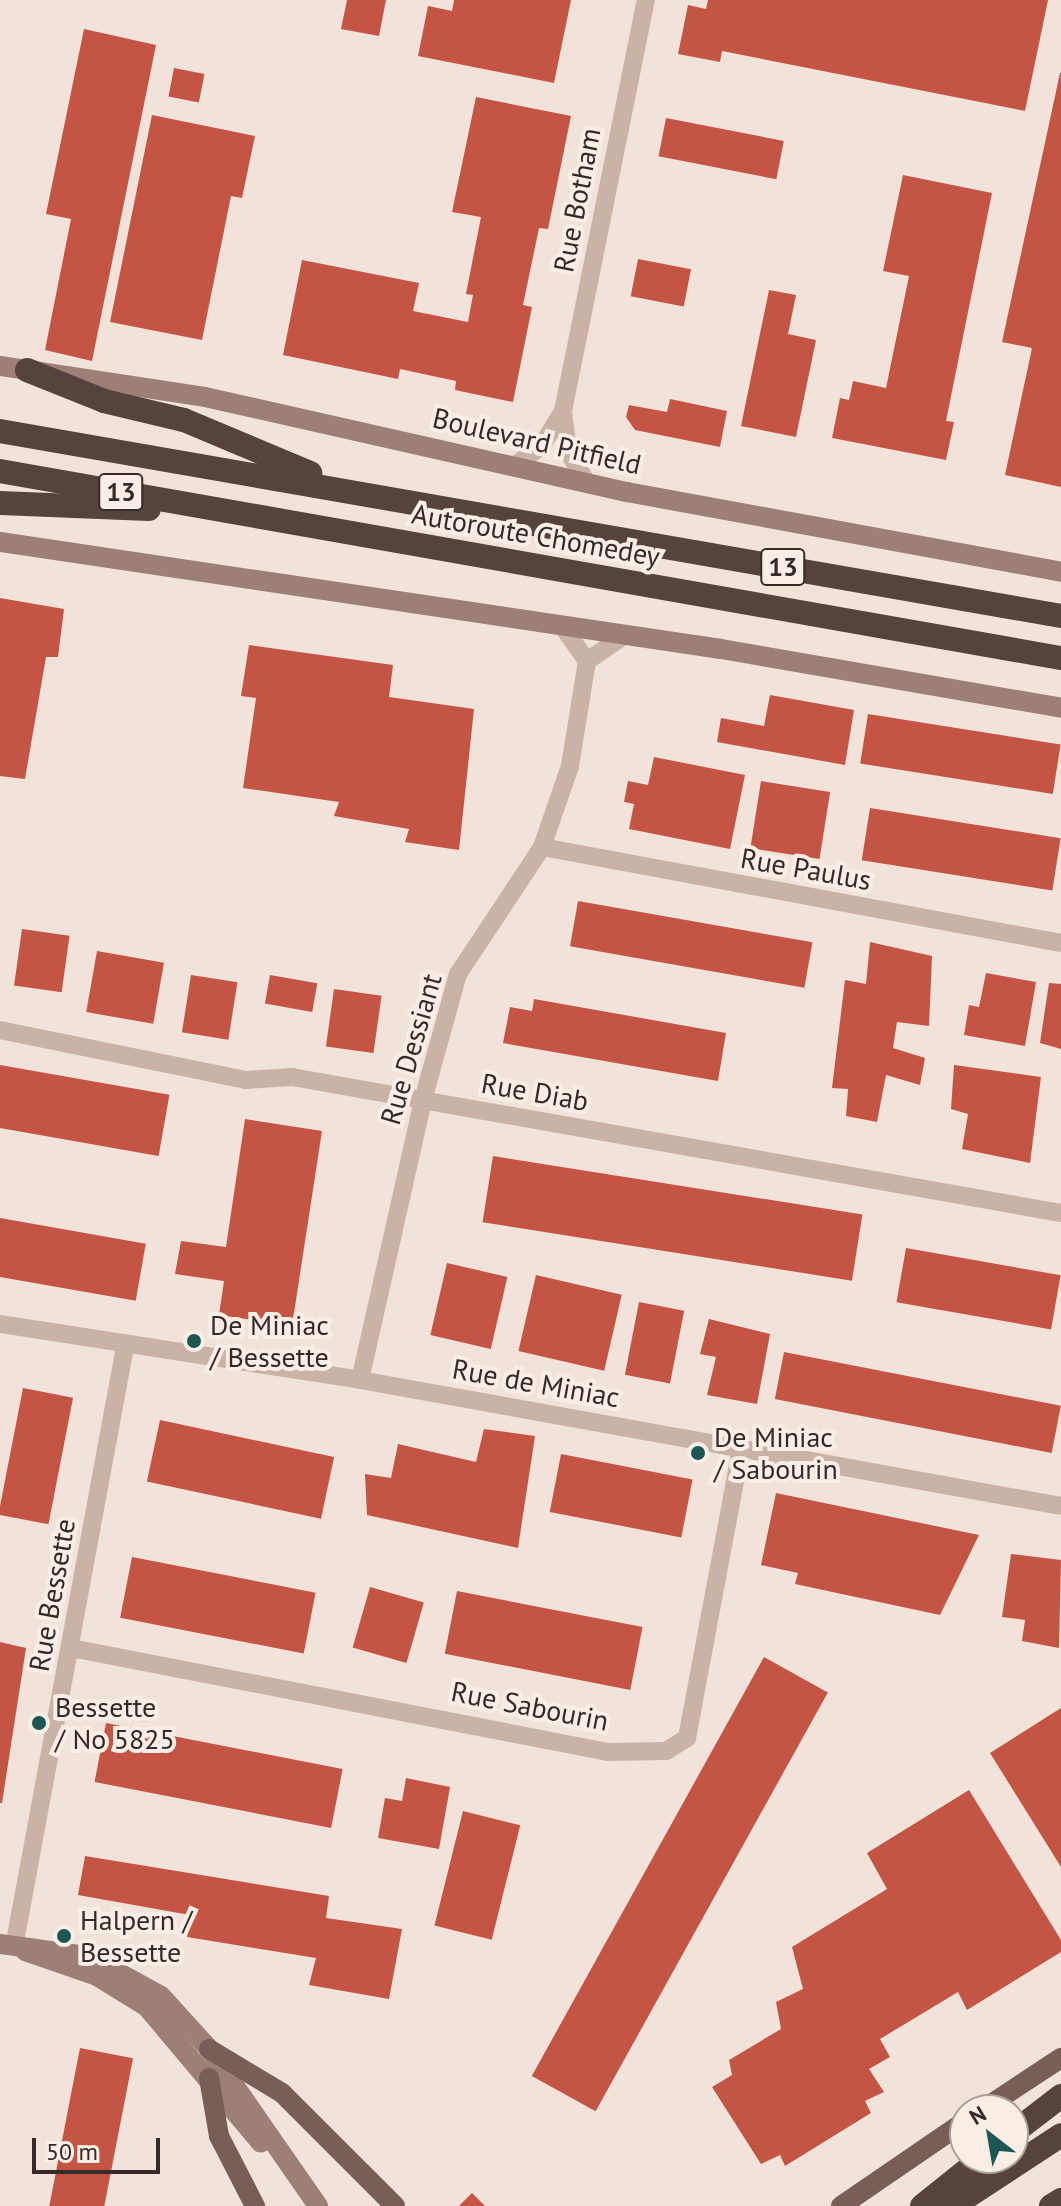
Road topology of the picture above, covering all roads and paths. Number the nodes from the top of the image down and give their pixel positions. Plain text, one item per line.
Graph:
1 (646, 0) edge
2 (0, 366) edge
3 (27, 370) junction
4 (563, 411) junction
5 (0, 431) edge
6 (515, 465) junction
7 (0, 471) edge
8 (588, 484) junction
9 (349, 490) junction
10 (0, 503) edge
11 (242, 513) junction
12 (0, 542) edge
13 (1061, 572) edge
14 (1061, 616) edge
15 (562, 626) junction
16 (625, 635) junction
17 (1061, 658) edge
18 (587, 661) junction
19 (1061, 708) edge
20 (542, 847) junction
21 (1061, 943) edge
22 (0, 1030) edge
23 (423, 1100) junction
24 (1061, 1213) edge
25 (0, 1324) edge
26 (125, 1347) junction
27 (360, 1380) junction
28 (741, 1449) junction
29 (1061, 1506) edge
30 (71, 1648) junction
31 (7, 1945) edge
32 (209, 2049) junction
33 (1061, 2058) edge
34 (209, 2078) junction
35 (1006, 2094) edge
36 (1061, 2096) edge
37 (1029, 2121) edge
38 (949, 2132) edge
39 (1061, 2135) edge
40 (962, 2174) edge
41 (1061, 2200) edge
42 (255, 2206) edge
43 (311, 2206) edge
44 (318, 2206) edge
45 (395, 2206) edge
46 (841, 2206) edge
47 (922, 2206) edge
48 (953, 2206) edge
49 (1051, 2206) edge

1 - 4 street, Rue Botham
2 - 3 main road, Boulevard Pitfield
3 - 6 main road, Boulevard Pitfield
3 - 9 highway
4 - 6 street, Rue Botham
4 - 8 street, Rue Botham
5 - 9 highway, Autoroute Chomedey / 13
6 - 8 main road, Boulevard Pitfield
7 - 11 highway, Autoroute Chomedey / 13
8 - 13 main road, Boulevard Pitfield
9 - 14 highway, Autoroute Chomedey / 13
10 - 11 highway
11 - 17 highway, Autoroute Chomedey / 13
12 - 15 main road
15 - 16 main road
15 - 18 street
16 - 18 street
16 - 19 main road
18 - 20 street, Rue Dessiant
20 - 21 street, Rue Paulus
20 - 23 street, Rue Dessiant
22 - 23 street, Rue Diab
23 - 24 street, Rue Diab
23 - 27 street, Rue Dessiant
25 - 26 street, Rue de Miniac
26 - 27 street, Rue de Miniac
26 - 30 street, Rue Bessette
27 - 28 street, Rue de Miniac
28 - 29 street, Rue de Miniac
28 - 30 street, Rue Sabourin
30 - 31 street, Rue Bessette
31 - 32 main road
31 - 34 main road
32 - 44 main road
32 - 45 main road
33 - 35 main road
34 - 42 main road
34 - 43 main road
36 - 37 highway
38 - 46 main road
39 - 48 highway
40 - 47 highway
41 - 49 highway

